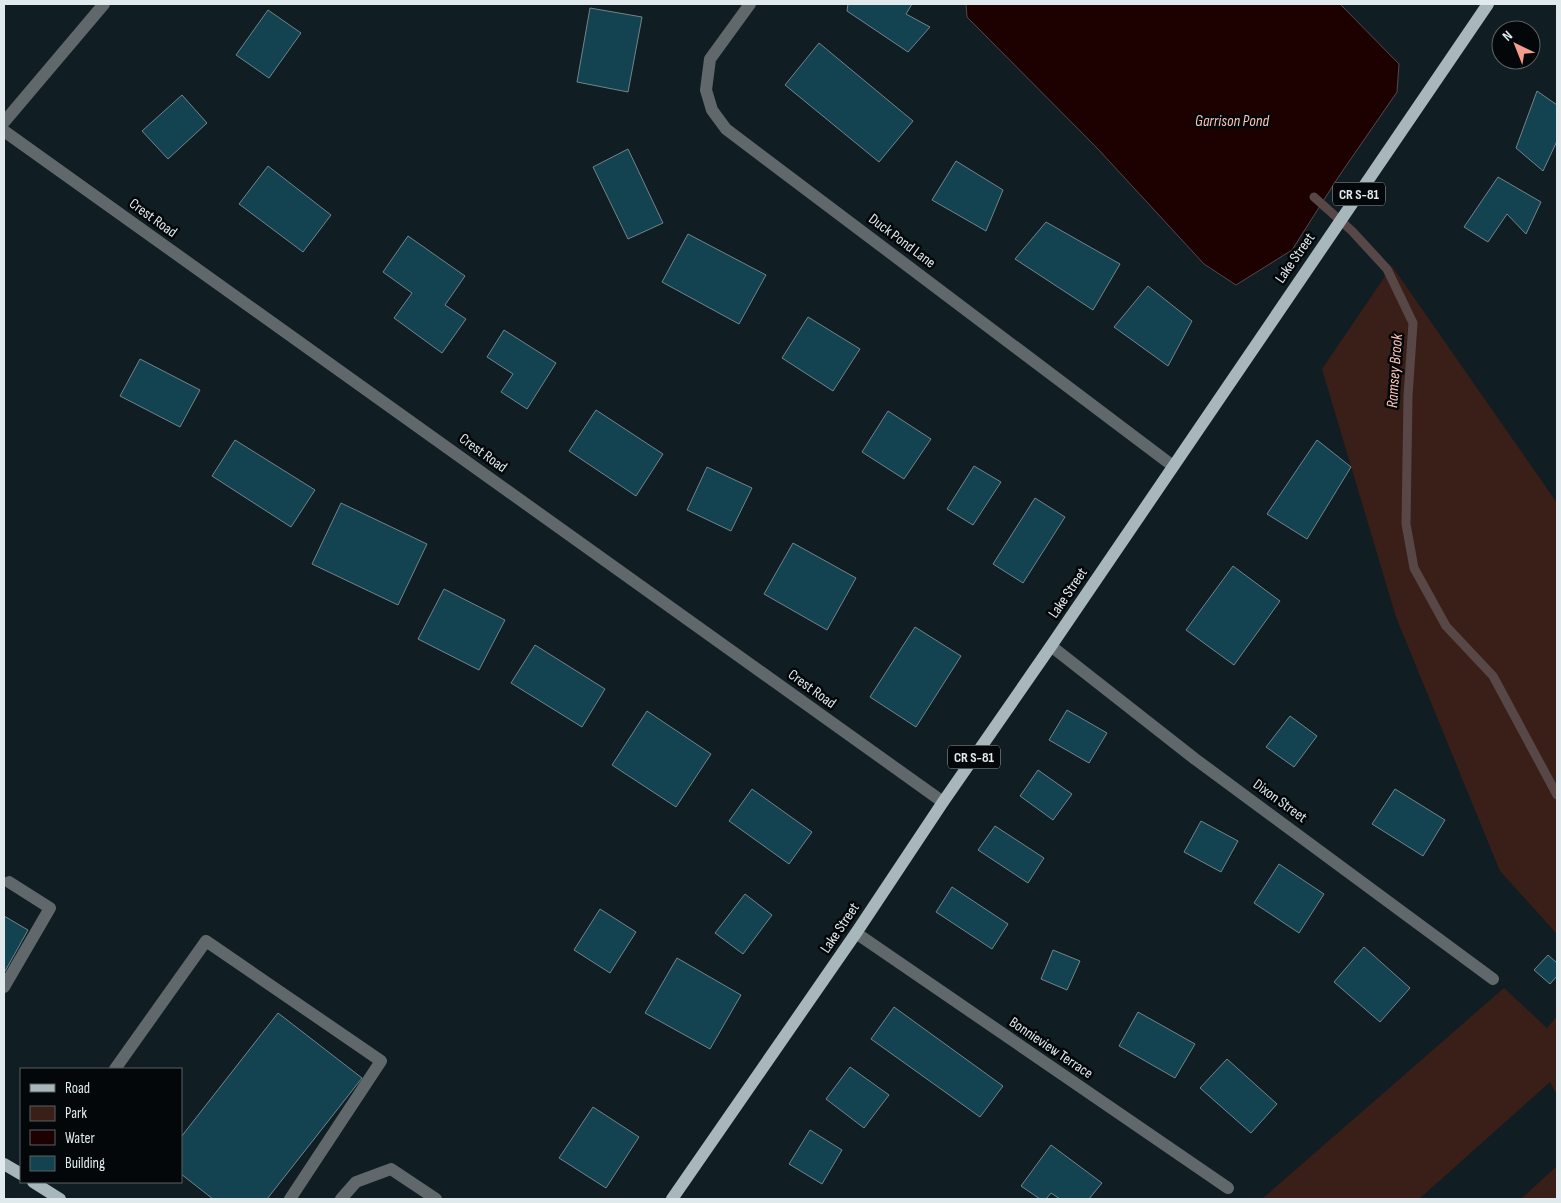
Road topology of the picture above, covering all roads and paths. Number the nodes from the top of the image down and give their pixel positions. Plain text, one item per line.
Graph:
1 (104, 4) edge
2 (750, 4) edge
3 (1488, 4) edge
4 (4, 122) edge
5 (4, 131) edge
6 (1173, 466) junction
7 (1051, 646) junction
8 (943, 802) junction
9 (9, 882) dead end
10 (856, 933) junction
11 (1493, 979) dead end
12 (4, 987) edge
13 (116, 1068) edge
14 (4, 1164) edge
15 (20, 1173) edge
16 (37, 1183) edge
17 (1228, 1188) dead end
18 (60, 1199) edge
19 (290, 1199) edge
20 (341, 1199) edge
21 (436, 1199) edge
22 (672, 1199) edge

1 - 4 street
2 - 6 street, Duck Pond Lane
3 - 6 main road, Lake Street / CR S-81
5 - 8 street, Crest Road
6 - 7 main road, Lake Street / CR S-81
7 - 8 main road, Lake Street / CR S-81
7 - 11 street, Dixon Street
8 - 10 main road, Lake Street / CR S-81
9 - 12 street
10 - 17 street, Bonnieview Terrace
10 - 22 main road, Lake Street / CR S-81
13 - 19 street
14 - 15 main road
16 - 18 main road
20 - 21 street

